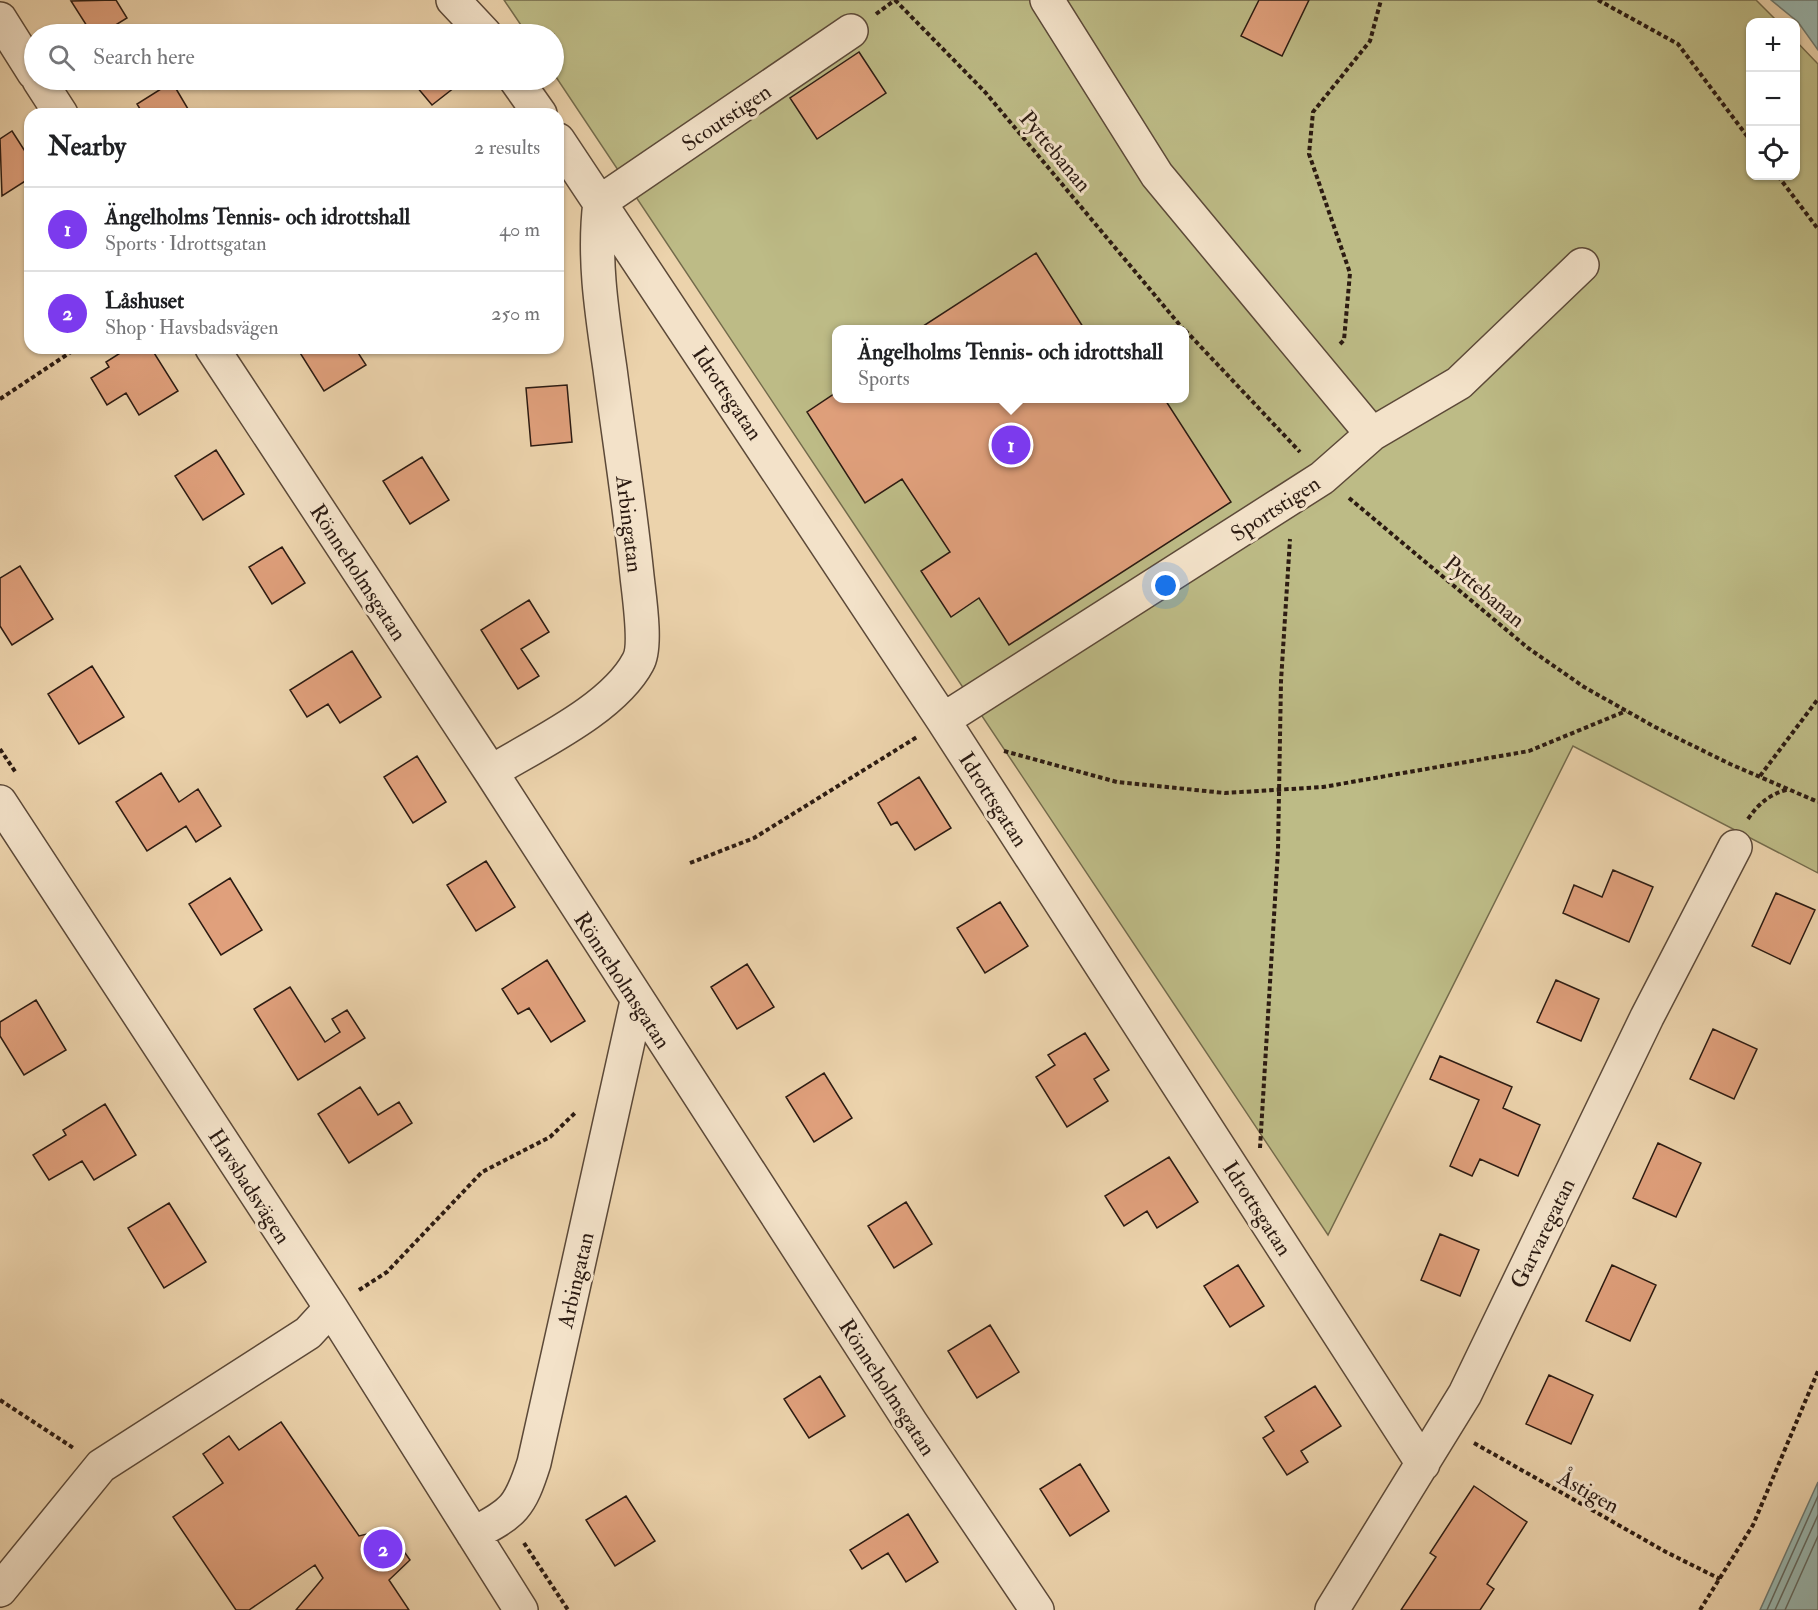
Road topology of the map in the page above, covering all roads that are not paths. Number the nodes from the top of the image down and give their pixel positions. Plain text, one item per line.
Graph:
1 (453, 0) edge
2 (1047, 0) edge
3 (0, 19) edge
4 (476, 24) edge
5 (851, 31) dead end
6 (24, 57) edge
7 (45, 90) edge
8 (523, 90) edge
9 (57, 108) edge
10 (536, 108) edge
11 (564, 149) edge
12 (600, 202) junction
13 (1582, 265) dead end
14 (216, 354) edge
15 (1372, 434) junction
16 (949, 728) junction
17 (491, 772) junction
18 (0, 802) edge
19 (1735, 847) road end
20 (637, 1001) junction
21 (331, 1308) junction
22 (1423, 1464) junction
23 (473, 1534) junction
24 (497, 1572) junction
25 (0, 1590) edge
26 (501, 1610) edge
27 (521, 1610) edge
28 (1036, 1610) edge
29 (1332, 1610) edge

1 - 4 street
2 - 15 street
3 - 6 street
5 - 12 street, Scoutstigen
7 - 9 street
8 - 10 street
11 - 12 street, Idrottsgatan
12 - 16 street, Idrottsgatan
12 - 17 street, Arbingatan
13 - 15 street, Sportstigen
14 - 17 street, Rönneholmsgatan
15 - 16 street, Sportstigen
16 - 22 street, Idrottsgatan
17 - 20 street, Rönneholmsgatan
18 - 21 street, Havsbadsvägen
19 - 22 street, Garvaregatan
20 - 23 street, Arbingatan
20 - 28 street, Rönneholmsgatan
21 - 23 street, Havsbadsvägen
21 - 25 street
22 - 29 street, Garvaregatan
23 - 24 street, Havsbadsvägen
24 - 26 street, Havsbadsvägen
24 - 27 street, Havsbadsvägen

